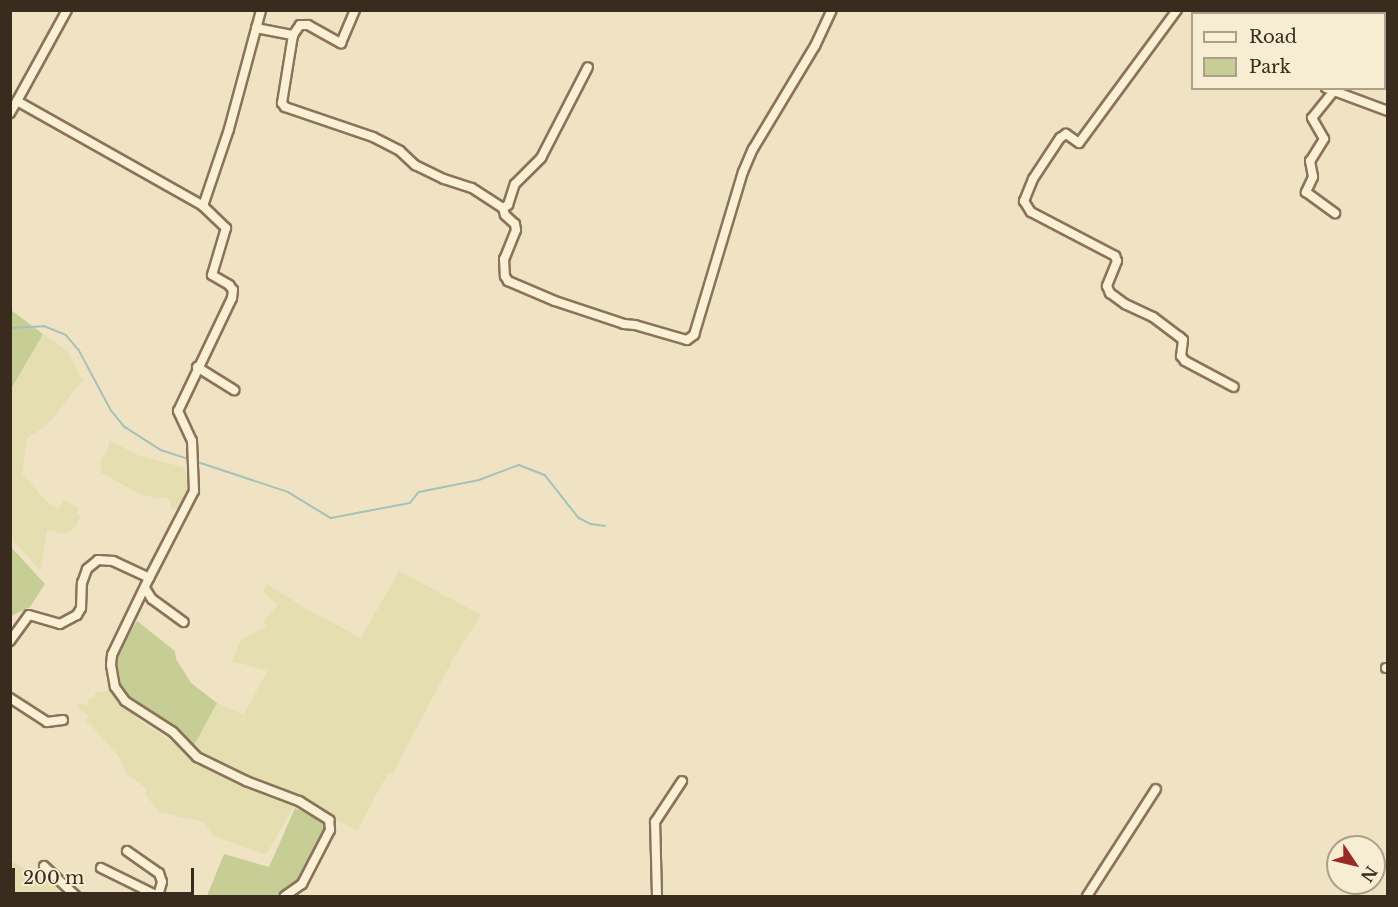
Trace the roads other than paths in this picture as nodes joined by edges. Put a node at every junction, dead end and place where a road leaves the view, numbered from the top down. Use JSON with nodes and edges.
{"nodes":[{"id":1,"x":67,"y":10,"type":"edge"},
{"id":2,"x":261,"y":10,"type":"edge"},
{"id":3,"x":355,"y":10,"type":"edge"},
{"id":4,"x":832,"y":10,"type":"edge"},
{"id":5,"x":1177,"y":10,"type":"edge"},
{"id":6,"x":256,"y":28,"type":"junction"},
{"id":7,"x":293,"y":35,"type":"junction"},
{"id":8,"x":588,"y":67,"type":"dead end"},
{"id":9,"x":1330,"y":90,"type":"edge"},
{"id":10,"x":17,"y":100,"type":"junction"},
{"id":11,"x":1388,"y":111,"type":"edge"},
{"id":12,"x":10,"y":113,"type":"edge"},
{"id":13,"x":202,"y":206,"type":"junction"},
{"id":14,"x":503,"y":208,"type":"junction"},
{"id":15,"x":1335,"y":213,"type":"dead end"},
{"id":16,"x":197,"y":367,"type":"junction"},
{"id":17,"x":1234,"y":387,"type":"dead end"},
{"id":18,"x":234,"y":390,"type":"dead end"},
{"id":19,"x":149,"y":578,"type":"junction"},
{"id":20,"x":145,"y":588,"type":"junction"},
{"id":21,"x":184,"y":621,"type":"dead end"},
{"id":22,"x":10,"y":641,"type":"edge"},
{"id":23,"x":10,"y":698,"type":"edge"},
{"id":24,"x":63,"y":720,"type":"dead end"},
{"id":25,"x":682,"y":781,"type":"dead end"},
{"id":26,"x":1156,"y":789,"type":"dead end"},
{"id":27,"x":127,"y":851,"type":"dead end"},
{"id":28,"x":44,"y":866,"type":"dead end"},
{"id":29,"x":100,"y":868,"type":"dead end"},
{"id":30,"x":158,"y":896,"type":"edge"},
{"id":31,"x":76,"y":897,"type":"edge"},
{"id":32,"x":285,"y":897,"type":"edge"},
{"id":33,"x":657,"y":897,"type":"edge"},
{"id":34,"x":1087,"y":897,"type":"edge"}],
"edges":[{"from":1,"to":10,"type":"street"},
{"from":2,"to":6,"type":"street"},
{"from":3,"to":7,"type":"street"},
{"from":4,"to":14,"type":"street"},
{"from":5,"to":17,"type":"street"},
{"from":6,"to":7,"type":"street"},
{"from":6,"to":13,"type":"street"},
{"from":7,"to":14,"type":"street"},
{"from":8,"to":14,"type":"street"},
{"from":9,"to":11,"type":"street"},
{"from":9,"to":15,"type":"street"},
{"from":10,"to":12,"type":"street"},
{"from":10,"to":13,"type":"street"},
{"from":13,"to":16,"type":"street"},
{"from":16,"to":18,"type":"street"},
{"from":16,"to":19,"type":"street"},
{"from":19,"to":20,"type":"street"},
{"from":19,"to":22,"type":"street"},
{"from":20,"to":21,"type":"street"},
{"from":20,"to":32,"type":"street"},
{"from":23,"to":24,"type":"street"},
{"from":25,"to":33,"type":"street"},
{"from":26,"to":34,"type":"street"},
{"from":27,"to":30,"type":"street"},
{"from":28,"to":31,"type":"street"},
{"from":29,"to":30,"type":"street"}]}
